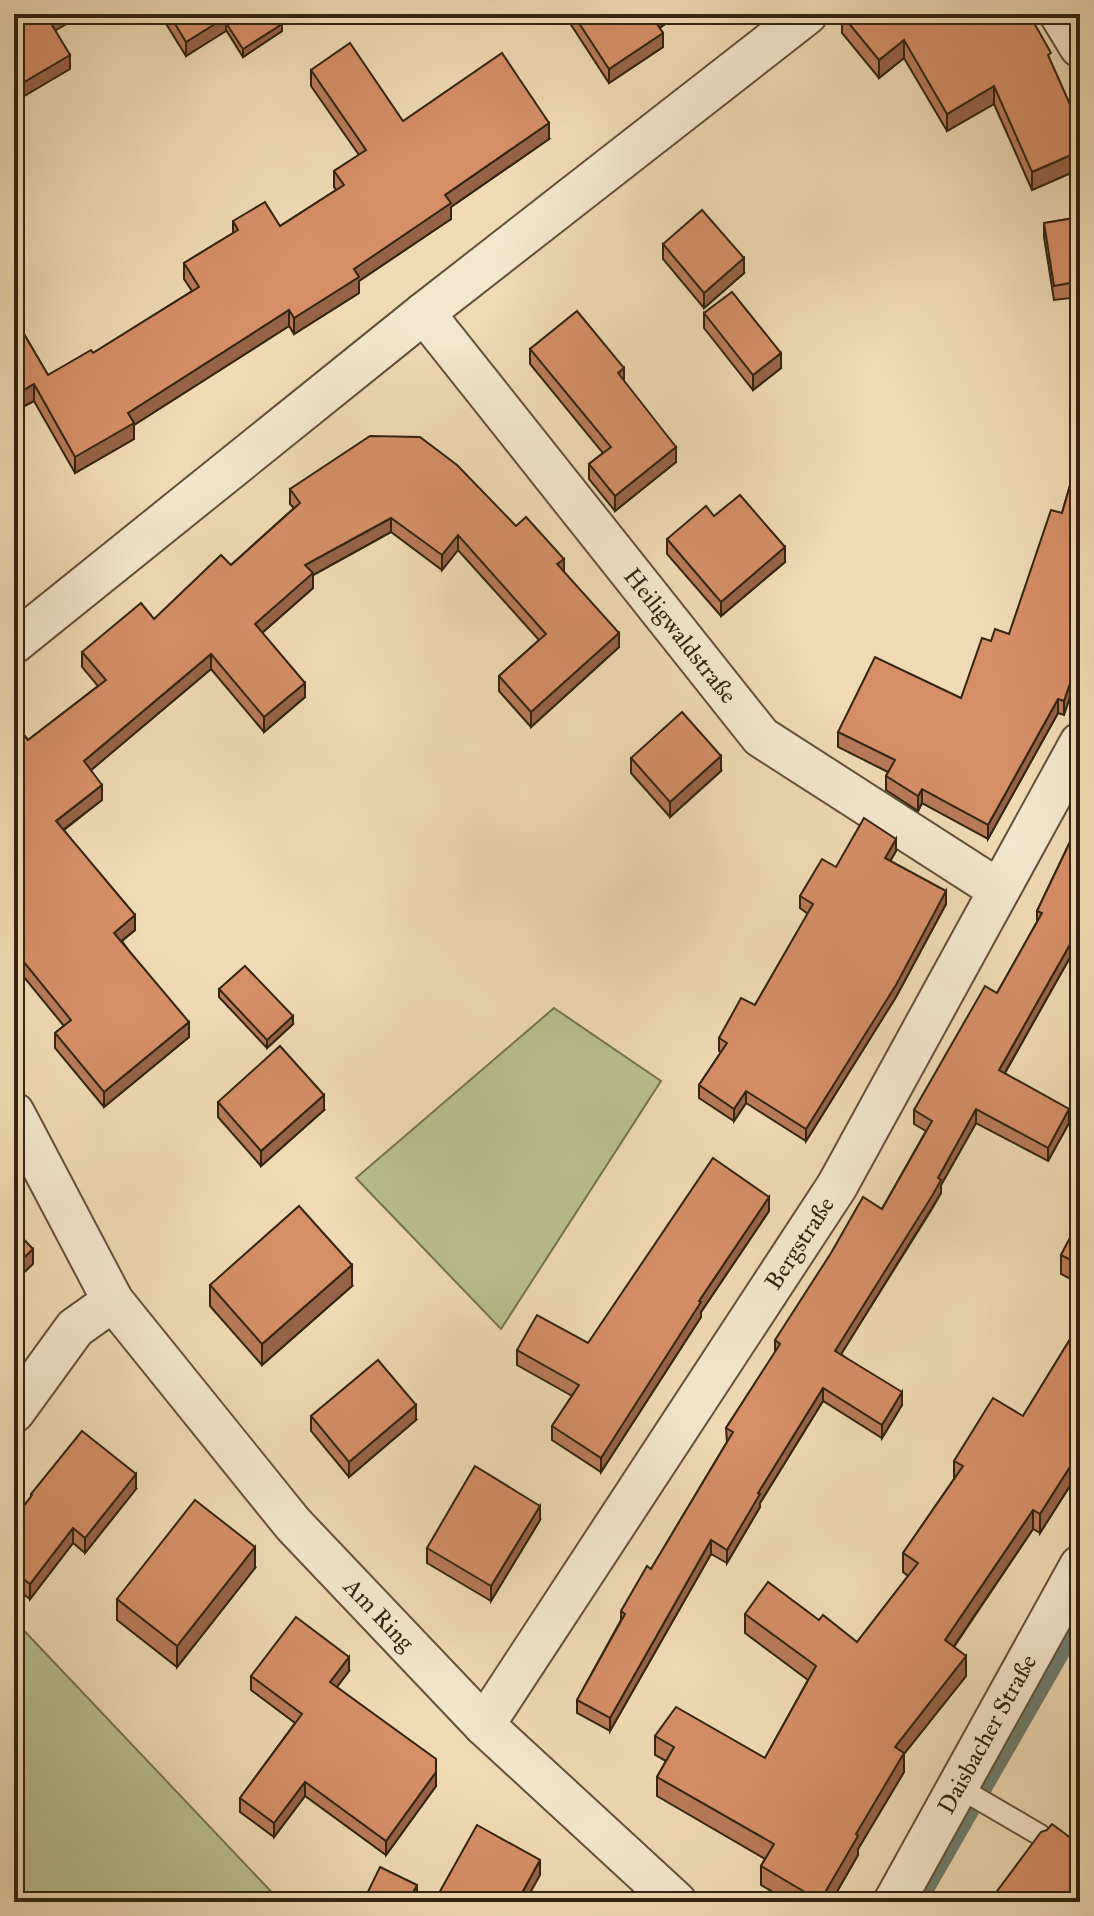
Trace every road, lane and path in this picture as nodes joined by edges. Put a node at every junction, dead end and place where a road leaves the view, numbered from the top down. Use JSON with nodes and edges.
{"nodes":[{"id":1,"x":807,"y":14,"type":"edge"},
{"id":2,"x":1060,"y":14,"type":"edge"},
{"id":3,"x":1080,"y":47,"type":"edge"},
{"id":4,"x":424,"y":313,"type":"junction"},
{"id":5,"x":14,"y":643,"type":"edge"},
{"id":6,"x":1080,"y":743,"type":"edge"},
{"id":7,"x":999,"y":890,"type":"junction"},
{"id":8,"x":14,"y":1113,"type":"edge"},
{"id":9,"x":113,"y":1301,"type":"junction"},
{"id":10,"x":14,"y":1412,"type":"edge"},
{"id":11,"x":1080,"y":1566,"type":"edge"},
{"id":12,"x":484,"y":1725,"type":"junction"},
{"id":13,"x":963,"y":1790,"type":"junction"},
{"id":14,"x":1040,"y":1835,"type":"edge"},
{"id":15,"x":676,"y":1902,"type":"edge"},
{"id":16,"x":894,"y":1902,"type":"edge"}],
"edges":[{"from":1,"to":4,"type":"street"},
{"from":2,"to":3,"type":"street"},
{"from":4,"to":5,"type":"street"},
{"from":4,"to":7,"type":"street","name":"Heiligwaldstraße"},
{"from":6,"to":7,"type":"street","name":"Bergstraße"},
{"from":7,"to":12,"type":"street","name":"Bergstraße"},
{"from":8,"to":9,"type":"street","name":"Am Ring"},
{"from":9,"to":10,"type":"street"},
{"from":9,"to":12,"type":"street","name":"Am Ring"},
{"from":11,"to":13,"type":"street","name":"Daisbacher Straße"},
{"from":12,"to":15,"type":"street","name":"Am Ring"},
{"from":13,"to":14,"type":"lane"},
{"from":13,"to":16,"type":"street","name":"Daisbacher Straße"}]}
